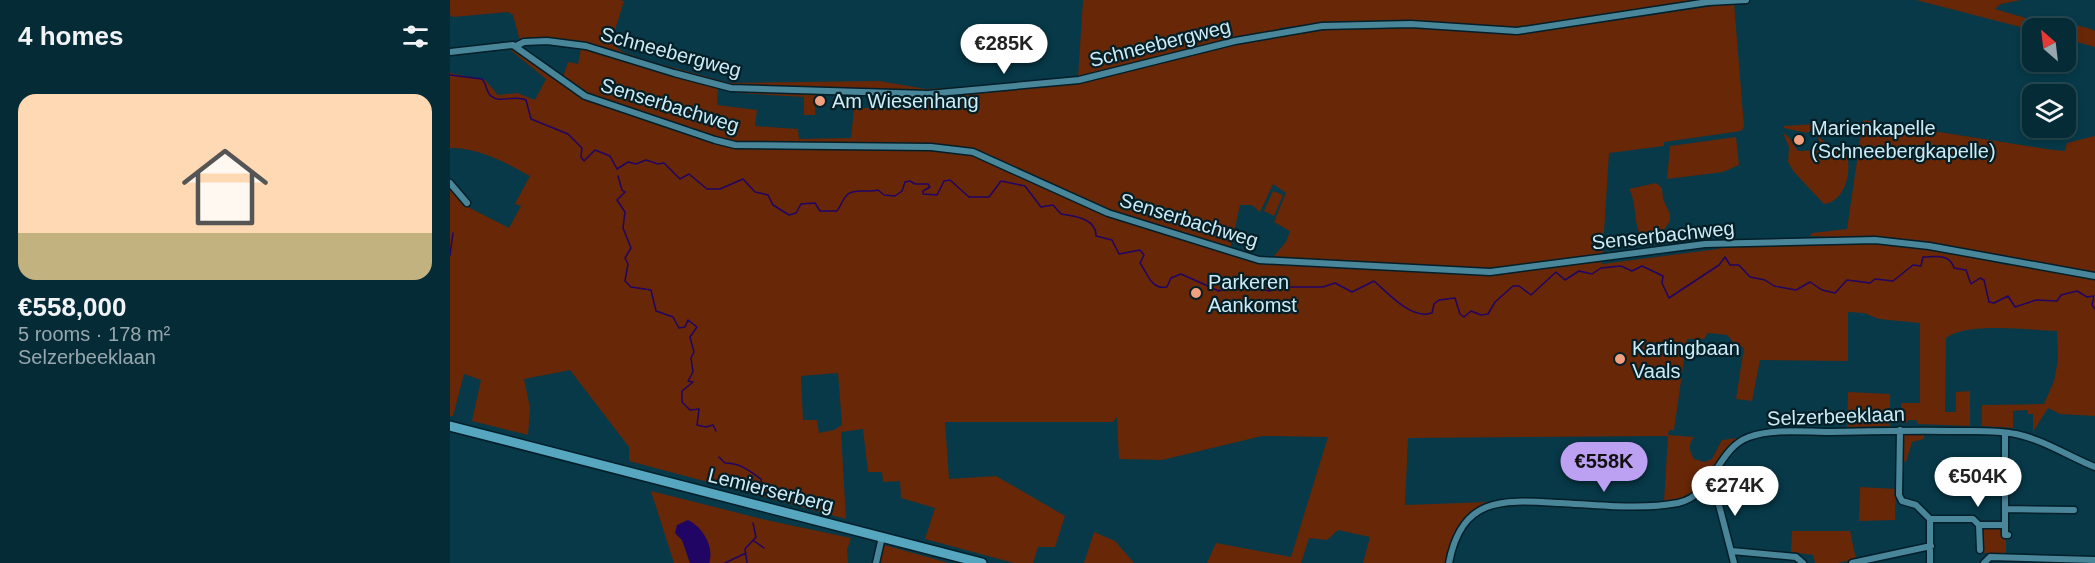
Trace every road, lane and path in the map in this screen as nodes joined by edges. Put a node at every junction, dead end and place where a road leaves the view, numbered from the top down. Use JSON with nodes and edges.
{"nodes":[{"id":1,"x":1746,"y":0,"type":"edge"},
{"id":2,"x":516,"y":46,"type":"junction"},
{"id":3,"x":450,"y":52,"type":"edge"},
{"id":4,"x":450,"y":183,"type":"edge"},
{"id":5,"x":467,"y":203,"type":"dead end"},
{"id":6,"x":2095,"y":276,"type":"edge"},
{"id":7,"x":450,"y":426,"type":"edge"},
{"id":8,"x":1900,"y":430,"type":"junction"},
{"id":9,"x":2005,"y":432,"type":"junction"},
{"id":10,"x":2093,"y":468,"type":"edge"},
{"id":11,"x":1706,"y":486,"type":"junction"},
{"id":12,"x":2005,"y":509,"type":"junction"},
{"id":13,"x":2074,"y":510,"type":"dead end"},
{"id":14,"x":1930,"y":519,"type":"junction"},
{"id":15,"x":1979,"y":525,"type":"junction"},
{"id":16,"x":2004,"y":525,"type":"junction"},
{"id":17,"x":2008,"y":535,"type":"dead end"},
{"id":18,"x":882,"y":537,"type":"junction"},
{"id":19,"x":1930,"y":546,"type":"junction"},
{"id":20,"x":1980,"y":550,"type":"dead end"},
{"id":21,"x":1732,"y":551,"type":"junction"},
{"id":22,"x":2095,"y":560,"type":"edge"},
{"id":23,"x":876,"y":563,"type":"edge"},
{"id":24,"x":982,"y":563,"type":"edge"},
{"id":25,"x":1449,"y":563,"type":"edge"},
{"id":26,"x":1734,"y":563,"type":"edge"},
{"id":27,"x":1803,"y":563,"type":"edge"},
{"id":28,"x":1852,"y":563,"type":"edge"},
{"id":29,"x":1930,"y":563,"type":"edge"},
{"id":30,"x":1984,"y":563,"type":"edge"}],
"edges":[{"from":1,"to":2,"type":"street","name":"Schneebergweg"},
{"from":2,"to":3,"type":"street"},
{"from":2,"to":6,"type":"street","name":"Senserbachweg"},
{"from":4,"to":5,"type":"street"},
{"from":7,"to":18,"type":"main road","name":"Lemierserberg"},
{"from":8,"to":9,"type":"street","name":"Selzerbeeklaan"},
{"from":8,"to":11,"type":"street","name":"Selzerbeeklaan"},
{"from":8,"to":14,"type":"street"},
{"from":9,"to":10,"type":"street","name":"Selzerbeeklaan"},
{"from":9,"to":12,"type":"street"},
{"from":11,"to":21,"type":"street"},
{"from":11,"to":25,"type":"street","name":"Selzerbeeklaan"},
{"from":12,"to":13,"type":"street"},
{"from":12,"to":16,"type":"street"},
{"from":14,"to":15,"type":"street"},
{"from":14,"to":19,"type":"street"},
{"from":15,"to":16,"type":"street"},
{"from":15,"to":20,"type":"street"},
{"from":16,"to":17,"type":"street"},
{"from":18,"to":23,"type":"street"},
{"from":18,"to":24,"type":"main road","name":"Lemierserberg"},
{"from":19,"to":28,"type":"street"},
{"from":19,"to":29,"type":"street"},
{"from":21,"to":26,"type":"street"},
{"from":21,"to":27,"type":"street"},
{"from":22,"to":30,"type":"street"}]}
